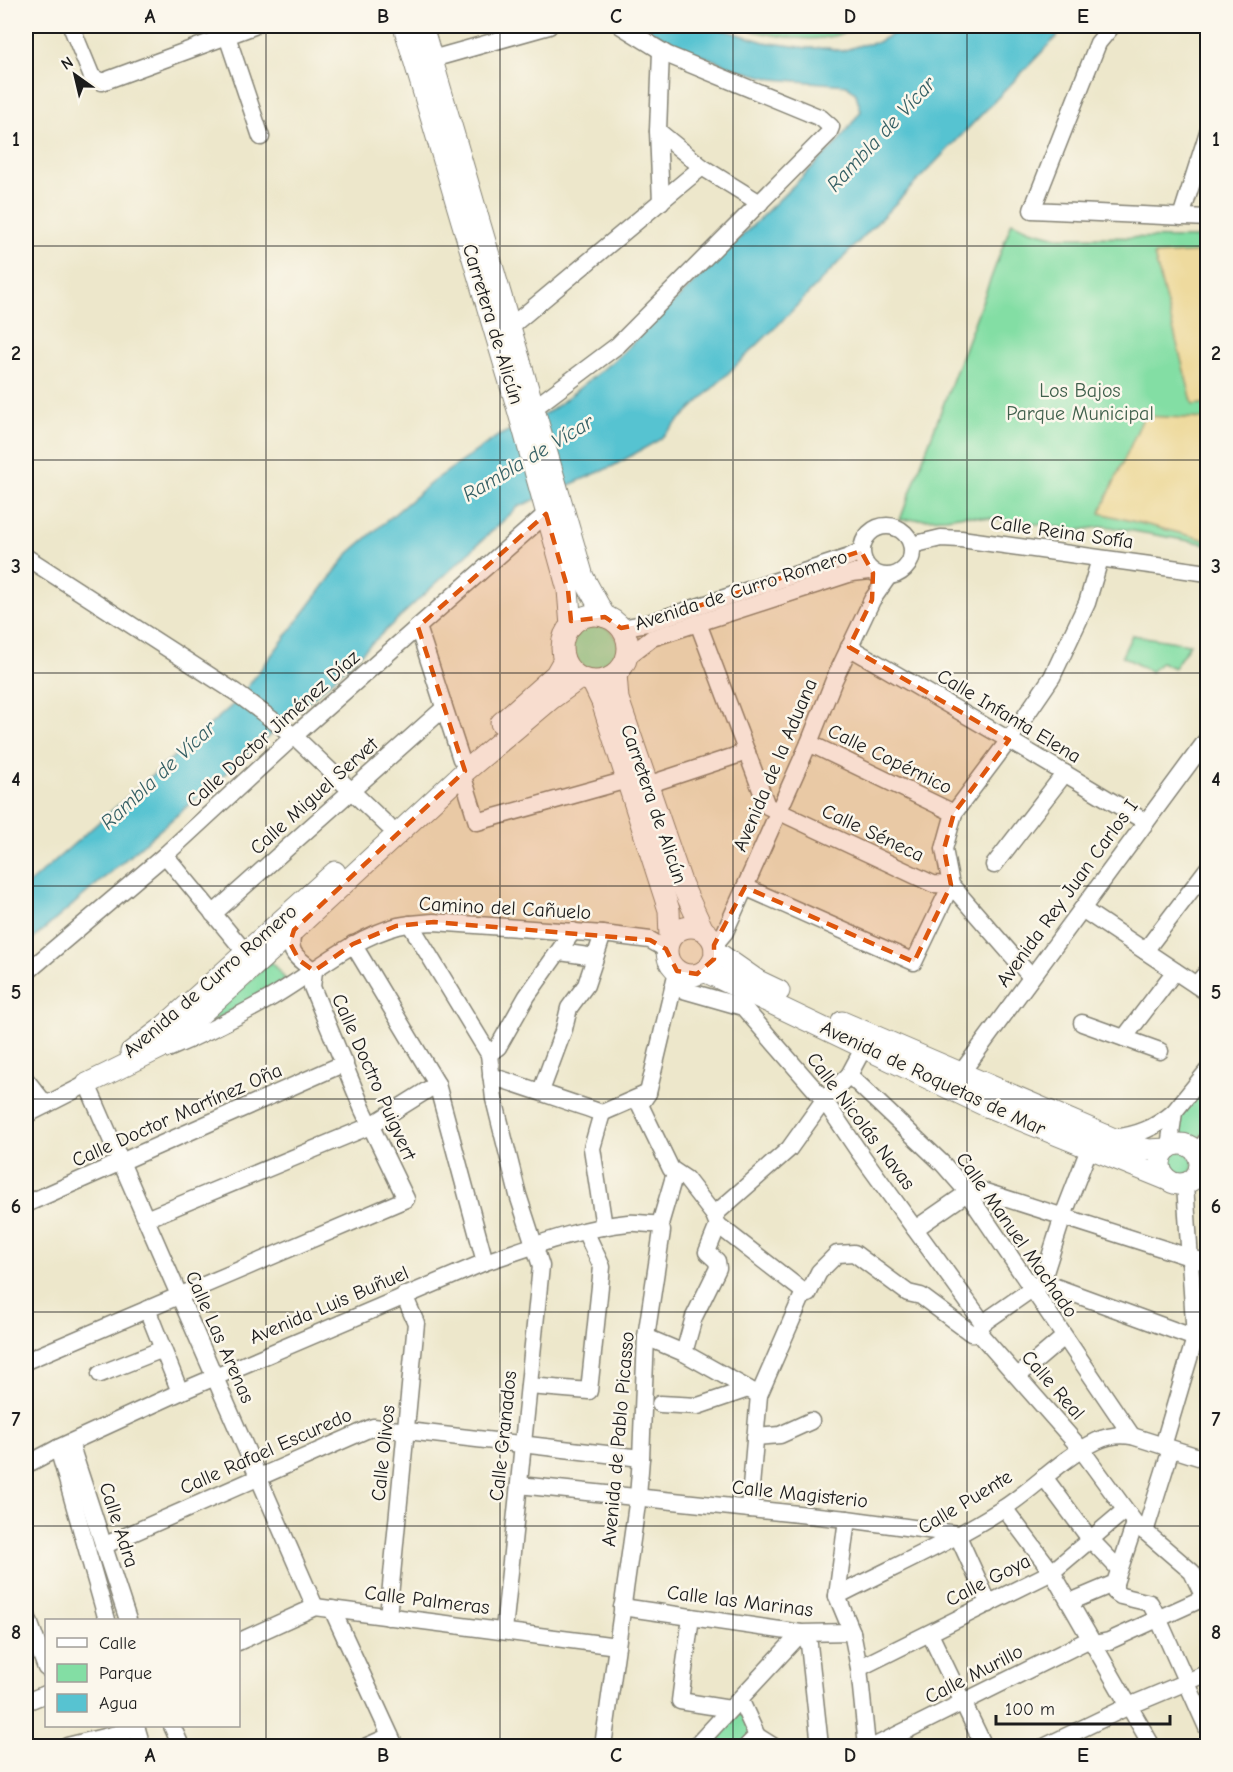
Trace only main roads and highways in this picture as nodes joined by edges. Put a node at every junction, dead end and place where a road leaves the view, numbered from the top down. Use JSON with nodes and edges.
{"nodes":[{"id":1,"x":404,"y":26,"type":"edge"},
{"id":2,"x":422,"y":26,"type":"edge"},
{"id":3,"x":526,"y":411,"type":"junction"},
{"id":4,"x":550,"y":507,"type":"junction"},
{"id":5,"x":613,"y":622,"type":"junction"},
{"id":6,"x":571,"y":626,"type":"junction"},
{"id":7,"x":564,"y":660,"type":"junction"},
{"id":8,"x":621,"y":666,"type":"junction"},
{"id":9,"x":586,"y":680,"type":"junction"},
{"id":10,"x":461,"y":767,"type":"junction"},
{"id":11,"x":637,"y":782,"type":"junction"},
{"id":12,"x":711,"y":942,"type":"junction"},
{"id":13,"x":668,"y":943,"type":"junction"},
{"id":14,"x":704,"y":971,"type":"junction"},
{"id":15,"x":1168,"y":1148,"type":"junction"},
{"id":16,"x":1196,"y":1167,"type":"edge"}],
"edges":[{"from":1,"to":3,"type":"main road","name":"Carretera de Alicún"},
{"from":2,"to":3,"type":"main road","name":"Carretera de Alicún"},
{"from":3,"to":4,"type":"main road","name":"Carretera de Alicún"},
{"from":4,"to":5,"type":"main road","name":"Carretera de Alicún"},
{"from":4,"to":6,"type":"main road","name":"Carretera de Alicún"},
{"from":5,"to":6,"type":"main road"},
{"from":5,"to":8,"type":"main road"},
{"from":6,"to":7,"type":"main road"},
{"from":7,"to":9,"type":"main road"},
{"from":7,"to":10,"type":"main road","name":"Avenida de Curro Romero"},
{"from":8,"to":9,"type":"main road"},
{"from":8,"to":11,"type":"main road","name":"Carretera de Alicún"},
{"from":9,"to":10,"type":"main road","name":"Avenida de Curro Romero"},
{"from":9,"to":11,"type":"main road","name":"Carretera de Alicún"},
{"from":10,"to":10,"type":"main road","name":"Avenida de Curro Romero"},
{"from":11,"to":12,"type":"main road","name":"Carretera de Alicún"},
{"from":11,"to":13,"type":"main road","name":"Carretera de Alicún"},
{"from":12,"to":13,"type":"main road"},
{"from":12,"to":14,"type":"main road"},
{"from":12,"to":15,"type":"main road","name":"Avenida de Roquetas de Mar"},
{"from":13,"to":14,"type":"main road"},
{"from":14,"to":16,"type":"main road","name":"Avenida de Roquetas de Mar"},
{"from":15,"to":16,"type":"main road","name":"Avenida de Roquetas de Mar"},
{"from":15,"to":16,"type":"main road"}]}
